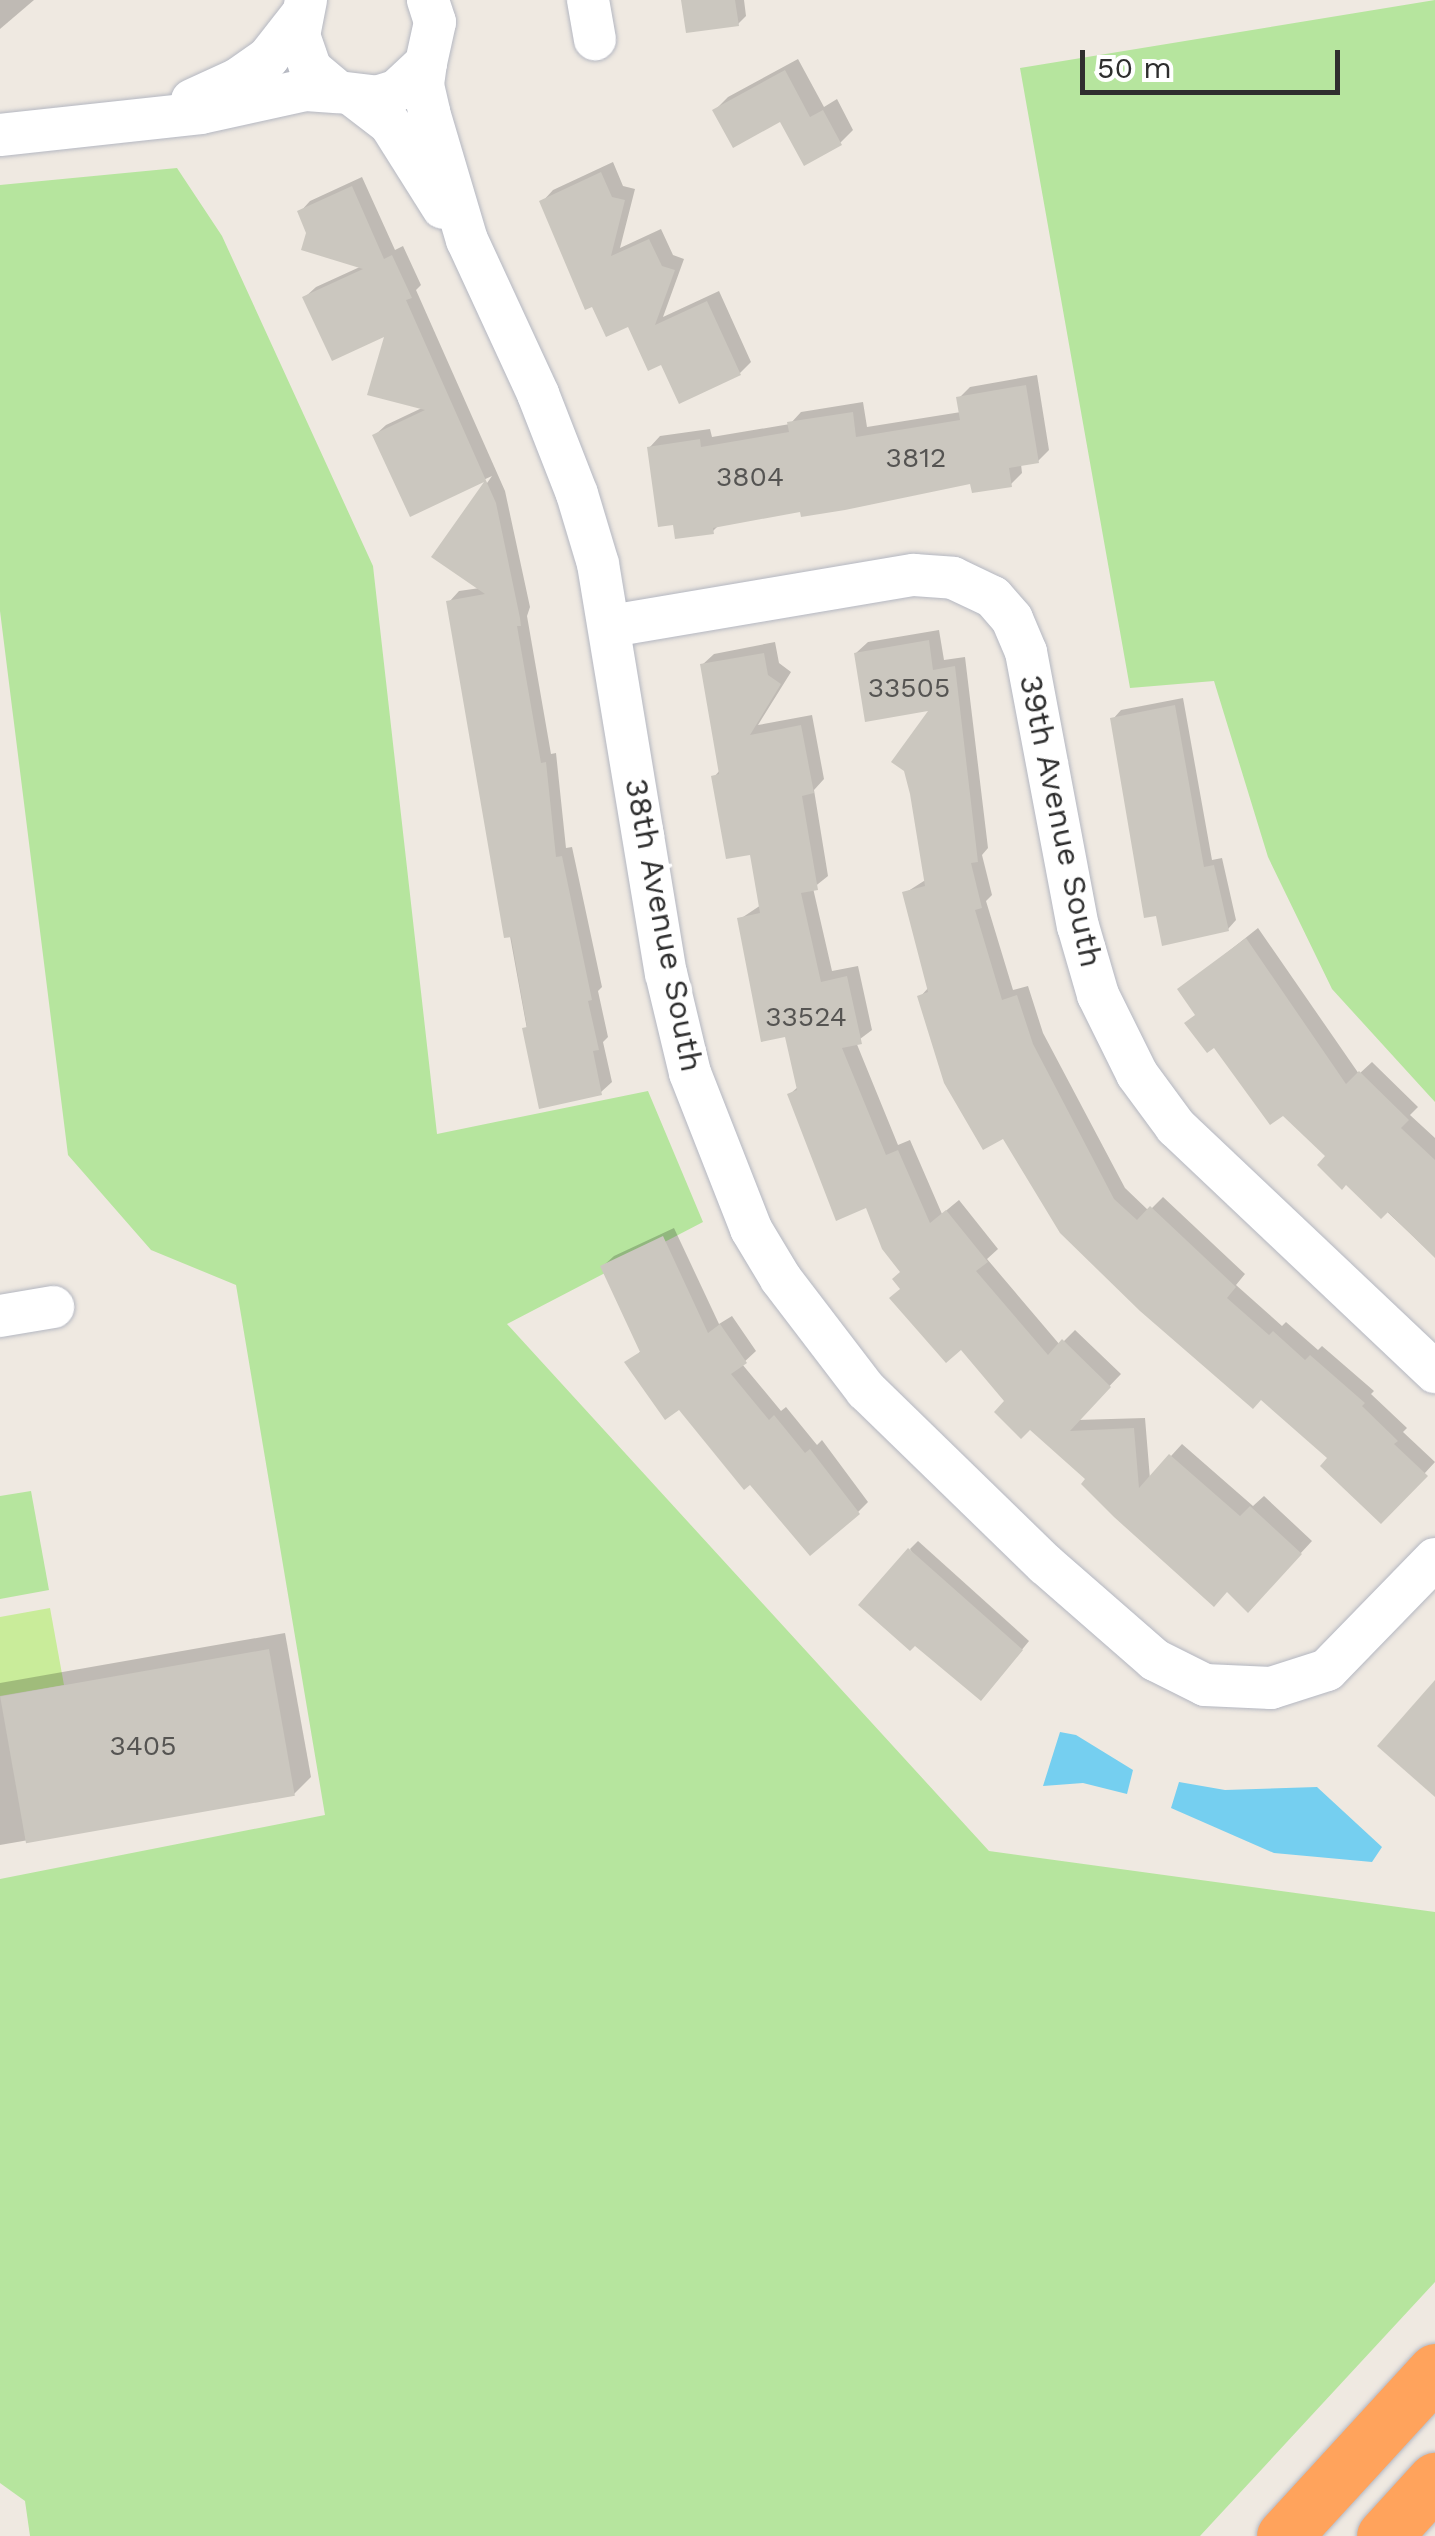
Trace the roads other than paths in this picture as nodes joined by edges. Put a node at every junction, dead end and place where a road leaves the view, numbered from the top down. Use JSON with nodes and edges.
{"nodes":[{"id":1,"x":428,"y":0,"type":"edge"},
{"id":2,"x":303,"y":9,"type":"edge"},
{"id":3,"x":426,"y":63,"type":"junction"},
{"id":4,"x":346,"y":94,"type":"junction"},
{"id":5,"x":110,"y":123,"type":"junction"},
{"id":6,"x":0,"y":136,"type":"edge"},
{"id":7,"x":467,"y":240,"type":"junction"},
{"id":8,"x":611,"y":626,"type":"junction"},
{"id":9,"x":53,"y":1306,"type":"dead end"},
{"id":10,"x":0,"y":1316,"type":"edge"},
{"id":11,"x":1435,"y":1372,"type":"edge"},
{"id":12,"x":1435,"y":1559,"type":"edge"},
{"id":13,"x":1435,"y":2371,"type":"edge"},
{"id":14,"x":1435,"y":2480,"type":"edge"},
{"id":15,"x":1284,"y":2536,"type":"edge"},
{"id":16,"x":1384,"y":2536,"type":"edge"}],
"edges":[{"from":1,"to":3,"type":"street","name":"38th Avenue South"},
{"from":2,"to":4,"type":"street","name":"38th Avenue South"},
{"from":2,"to":5,"type":"street"},
{"from":3,"to":4,"type":"street"},
{"from":3,"to":7,"type":"street","name":"38th Avenue South"},
{"from":4,"to":5,"type":"street"},
{"from":4,"to":7,"type":"street","name":"38th Avenue South"},
{"from":5,"to":6,"type":"street"},
{"from":7,"to":8,"type":"street","name":"38th Avenue South"},
{"from":8,"to":11,"type":"street","name":"39th Avenue South"},
{"from":8,"to":12,"type":"street","name":"38th Avenue South"},
{"from":9,"to":10,"type":"street"},
{"from":13,"to":15,"type":"highway"},
{"from":14,"to":16,"type":"highway"}]}
